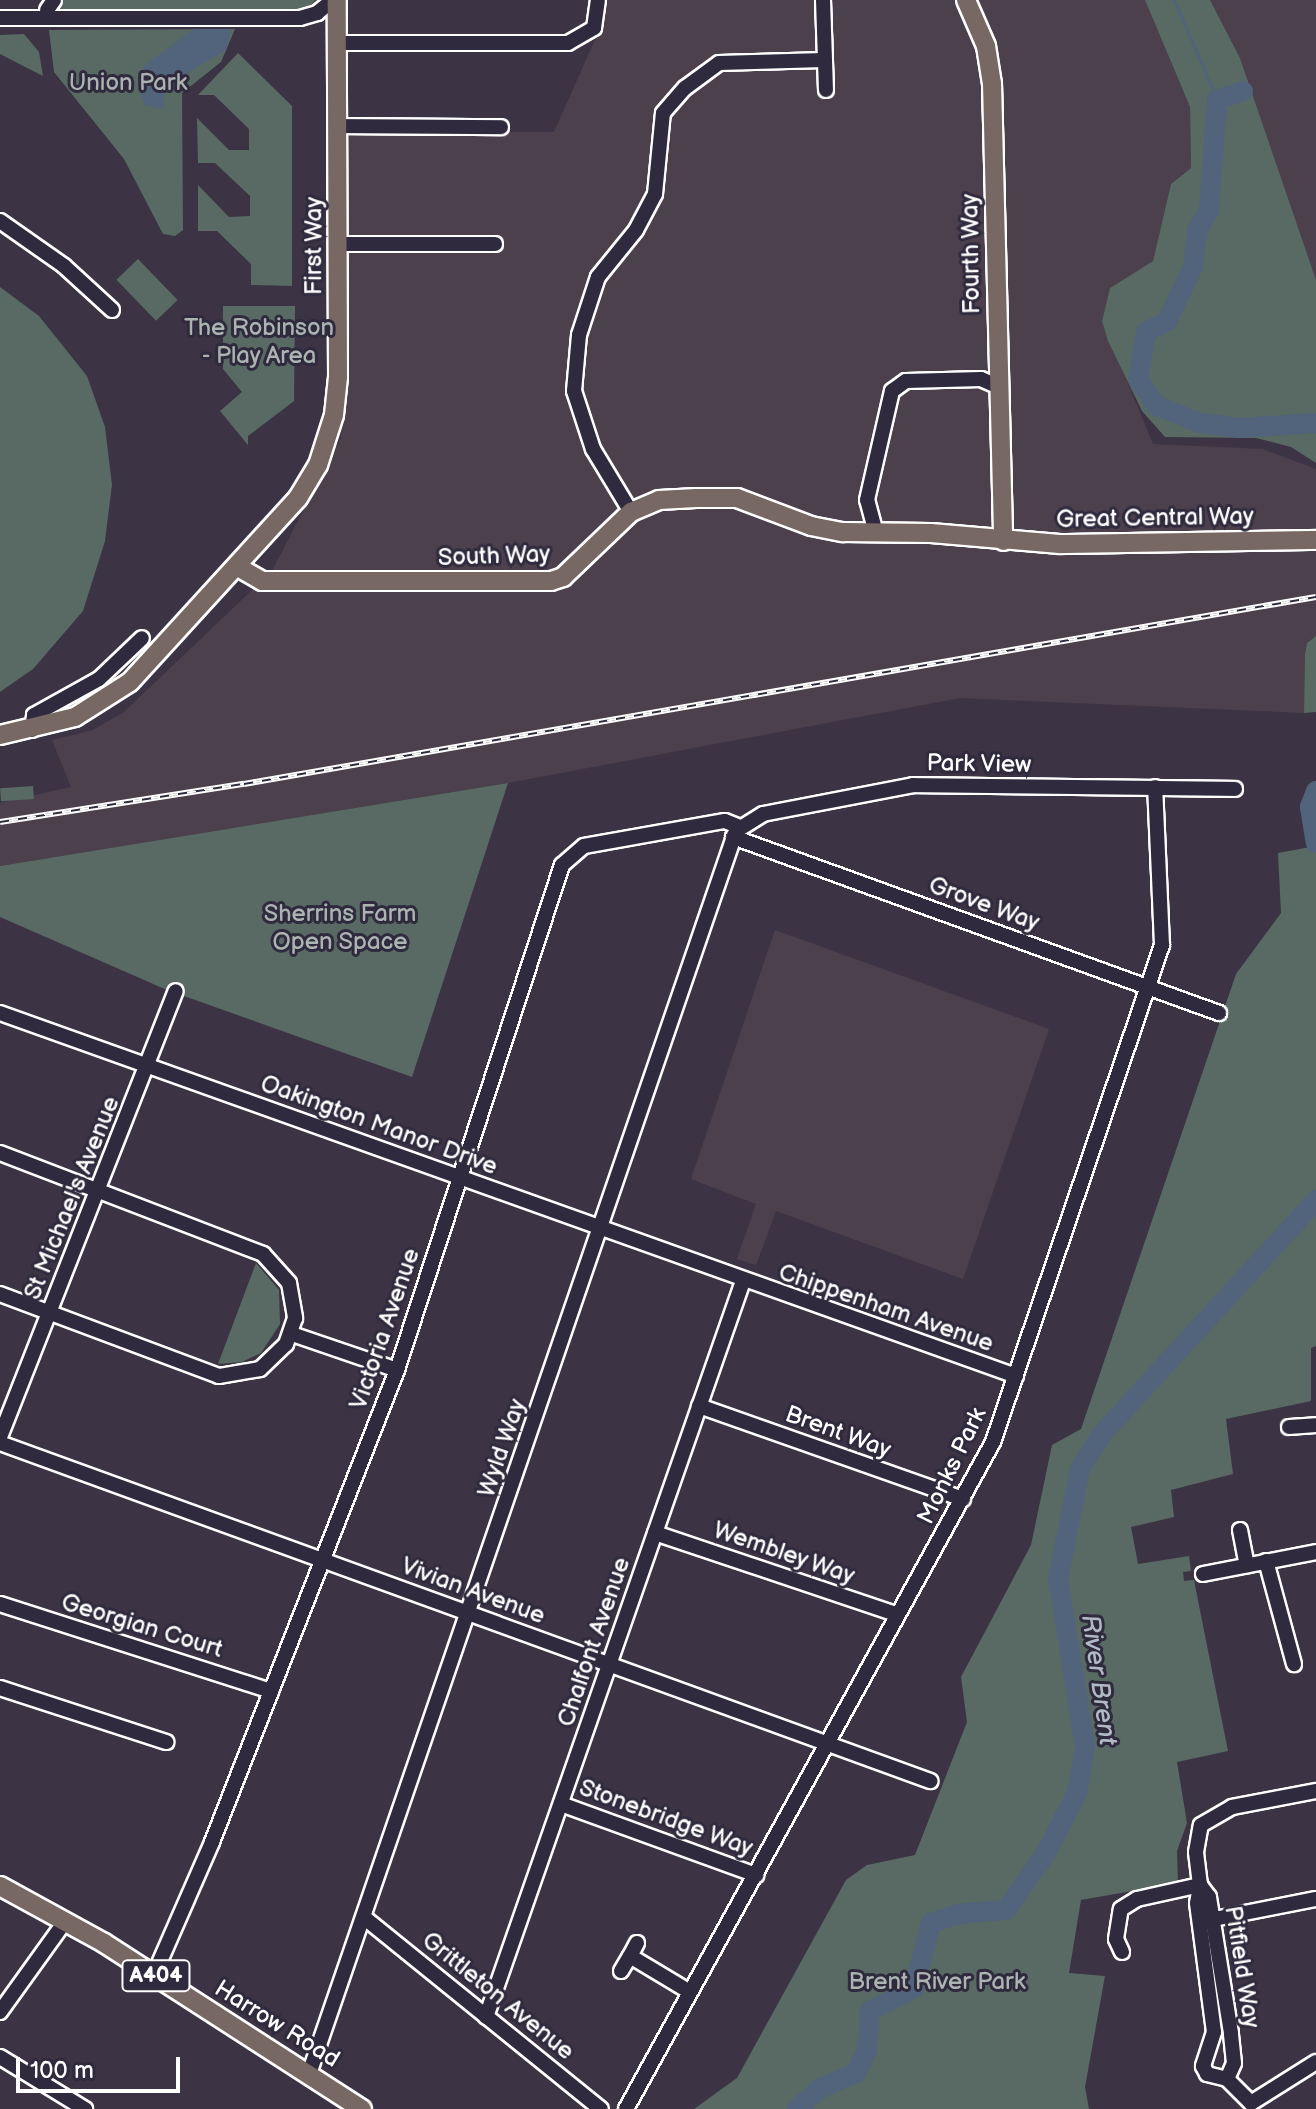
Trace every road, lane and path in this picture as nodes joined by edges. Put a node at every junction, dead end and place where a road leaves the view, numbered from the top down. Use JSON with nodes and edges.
{"nodes":[{"id":1,"x":335,"y":0,"type":"edge"},
{"id":2,"x":598,"y":0,"type":"edge"},
{"id":3,"x":823,"y":0,"type":"edge"},
{"id":4,"x":966,"y":0,"type":"edge"},
{"id":5,"x":0,"y":18,"type":"edge"},
{"id":6,"x":300,"y":18,"type":"junction"},
{"id":7,"x":338,"y":41,"type":"junction"},
{"id":8,"x":824,"y":60,"type":"junction"},
{"id":9,"x":826,"y":90,"type":"dead end"},
{"id":10,"x":338,"y":126,"type":"junction"},
{"id":11,"x":501,"y":127,"type":"dead end"},
{"id":12,"x":0,"y":221,"type":"edge"},
{"id":13,"x":338,"y":244,"type":"junction"},
{"id":14,"x":495,"y":244,"type":"dead end"},
{"id":15,"x":112,"y":310,"type":"dead end"},
{"id":16,"x":997,"y":386,"type":"junction"},
{"id":17,"x":631,"y":512,"type":"junction"},
{"id":18,"x":876,"y":533,"type":"junction"},
{"id":19,"x":1316,"y":540,"type":"edge"},
{"id":20,"x":999,"y":541,"type":"junction"},
{"id":21,"x":238,"y":567,"type":"junction"},
{"id":22,"x":142,"y":638,"type":"dead end"},
{"id":23,"x":32,"y":730,"type":"junction"},
{"id":24,"x":0,"y":735,"type":"edge"},
{"id":25,"x":1155,"y":787,"type":"junction"},
{"id":26,"x":1235,"y":789,"type":"dead end"},
{"id":27,"x":736,"y":832,"type":"junction"},
{"id":28,"x":1151,"y":988,"type":"junction"},
{"id":29,"x":176,"y":991,"type":"dead end"},
{"id":30,"x":0,"y":1013,"type":"edge"},
{"id":31,"x":1219,"y":1013,"type":"dead end"},
{"id":32,"x":148,"y":1065,"type":"junction"},
{"id":33,"x":0,"y":1153,"type":"edge"},
{"id":34,"x":459,"y":1177,"type":"junction"},
{"id":35,"x":98,"y":1192,"type":"junction"},
{"id":36,"x":599,"y":1229,"type":"junction"},
{"id":37,"x":743,"y":1281,"type":"junction"},
{"id":38,"x":0,"y":1294,"type":"edge"},
{"id":39,"x":50,"y":1314,"type":"junction"},
{"id":40,"x":292,"y":1334,"type":"junction"},
{"id":41,"x":397,"y":1370,"type":"junction"},
{"id":42,"x":1016,"y":1376,"type":"junction"},
{"id":43,"x":699,"y":1406,"type":"junction"},
{"id":44,"x":1316,"y":1425,"type":"edge"},
{"id":45,"x":1289,"y":1427,"type":"dead end"},
{"id":46,"x":0,"y":1437,"type":"edge"},
{"id":47,"x":0,"y":1443,"type":"edge"},
{"id":48,"x":963,"y":1499,"type":"junction"},
{"id":49,"x":1240,"y":1530,"type":"dead end"},
{"id":50,"x":655,"y":1533,"type":"junction"},
{"id":51,"x":1316,"y":1552,"type":"edge"},
{"id":52,"x":323,"y":1560,"type":"junction"},
{"id":53,"x":1266,"y":1561,"type":"junction"},
{"id":54,"x":1247,"y":1565,"type":"junction"},
{"id":55,"x":1203,"y":1574,"type":"dead end"},
{"id":56,"x":0,"y":1604,"type":"edge"},
{"id":57,"x":469,"y":1612,"type":"junction"},
{"id":58,"x":898,"y":1615,"type":"junction"},
{"id":59,"x":609,"y":1664,"type":"junction"},
{"id":60,"x":1294,"y":1664,"type":"dead end"},
{"id":61,"x":0,"y":1688,"type":"edge"},
{"id":62,"x":271,"y":1691,"type":"junction"},
{"id":63,"x":166,"y":1742,"type":"dead end"},
{"id":64,"x":828,"y":1743,"type":"junction"},
{"id":65,"x":930,"y":1781,"type":"dead end"},
{"id":66,"x":1316,"y":1791,"type":"edge"},
{"id":67,"x":561,"y":1804,"type":"junction"},
{"id":68,"x":756,"y":1875,"type":"junction"},
{"id":69,"x":1200,"y":1885,"type":"junction"},
{"id":70,"x":0,"y":1886,"type":"edge"},
{"id":71,"x":1316,"y":1899,"type":"edge"},
{"id":72,"x":366,"y":1919,"type":"junction"},
{"id":73,"x":1214,"y":1919,"type":"junction"},
{"id":74,"x":66,"y":1920,"type":"junction"},
{"id":75,"x":1122,"y":1952,"type":"dead end"},
{"id":76,"x":621,"y":1971,"type":"dead end"},
{"id":77,"x":154,"y":1975,"type":"junction"},
{"id":78,"x":690,"y":1992,"type":"junction"},
{"id":79,"x":0,"y":2012,"type":"edge"},
{"id":80,"x":486,"y":2017,"type":"junction"},
{"id":81,"x":0,"y":2057,"type":"edge"},
{"id":82,"x":1316,"y":2062,"type":"edge"},
{"id":83,"x":310,"y":2071,"type":"junction"},
{"id":84,"x":1227,"y":2079,"type":"junction"},
{"id":85,"x":85,"y":2109,"type":"edge"},
{"id":86,"x":362,"y":2109,"type":"edge"},
{"id":87,"x":601,"y":2109,"type":"edge"},
{"id":88,"x":626,"y":2109,"type":"edge"}],
"edges":[{"from":1,"to":6,"type":"street"},
{"from":1,"to":7,"type":"main road","name":"First Way"},
{"from":2,"to":7,"type":"street"},
{"from":3,"to":8,"type":"street"},
{"from":4,"to":16,"type":"main road","name":"Fourth Way"},
{"from":5,"to":6,"type":"street"},
{"from":6,"to":7,"type":"street"},
{"from":7,"to":10,"type":"main road","name":"First Way"},
{"from":8,"to":9,"type":"street"},
{"from":8,"to":17,"type":"street"},
{"from":10,"to":11,"type":"street"},
{"from":10,"to":13,"type":"main road","name":"First Way"},
{"from":12,"to":15,"type":"street"},
{"from":13,"to":14,"type":"street"},
{"from":13,"to":21,"type":"main road","name":"First Way"},
{"from":16,"to":18,"type":"street"},
{"from":16,"to":20,"type":"main road","name":"Fourth Way"},
{"from":17,"to":18,"type":"main road","name":"South Way"},
{"from":17,"to":21,"type":"main road","name":"South Way"},
{"from":18,"to":20,"type":"main road","name":"South Way"},
{"from":19,"to":20,"type":"main road","name":"Great Central Way"},
{"from":21,"to":23,"type":"main road"},
{"from":22,"to":23,"type":"street"},
{"from":23,"to":24,"type":"main road"},
{"from":25,"to":26,"type":"street","name":"Park View"},
{"from":25,"to":27,"type":"street","name":"Park View"},
{"from":25,"to":28,"type":"street","name":"Monks Park"},
{"from":27,"to":28,"type":"street","name":"Grove Way"},
{"from":27,"to":34,"type":"street","name":"Victoria Avenue"},
{"from":27,"to":36,"type":"street","name":"Wyld Way"},
{"from":28,"to":31,"type":"street","name":"Grove Way"},
{"from":28,"to":42,"type":"street","name":"Monks Park"},
{"from":29,"to":32,"type":"street","name":"St Michael's Avenue"},
{"from":30,"to":32,"type":"street","name":"Oakington Manor Drive"},
{"from":32,"to":34,"type":"street","name":"Oakington Manor Drive"},
{"from":32,"to":35,"type":"street","name":"St Michael's Avenue"},
{"from":33,"to":35,"type":"street"},
{"from":34,"to":36,"type":"street","name":"Oakington Manor Drive"},
{"from":34,"to":41,"type":"street","name":"Victoria Avenue"},
{"from":35,"to":39,"type":"street","name":"St Michael's Avenue"},
{"from":35,"to":40,"type":"street"},
{"from":36,"to":37,"type":"street","name":"Oakington Manor Drive"},
{"from":36,"to":57,"type":"street","name":"Wyld Way"},
{"from":37,"to":42,"type":"street","name":"Chippenham Avenue"},
{"from":37,"to":43,"type":"street","name":"Chalfont Avenue"},
{"from":38,"to":39,"type":"street"},
{"from":39,"to":40,"type":"street"},
{"from":39,"to":46,"type":"street","name":"St Michael's Avenue"},
{"from":40,"to":41,"type":"street"},
{"from":41,"to":52,"type":"street","name":"Victoria Avenue"},
{"from":42,"to":48,"type":"street","name":"Monks Park"},
{"from":43,"to":48,"type":"street","name":"Brent Way"},
{"from":43,"to":50,"type":"street","name":"Chalfont Avenue"},
{"from":44,"to":45,"type":"street"},
{"from":47,"to":52,"type":"street","name":"Vivian Avenue"},
{"from":48,"to":58,"type":"street","name":"Monks Park"},
{"from":49,"to":54,"type":"street"},
{"from":50,"to":58,"type":"street","name":"Wembley Way"},
{"from":50,"to":59,"type":"street","name":"Chalfont Avenue"},
{"from":51,"to":53,"type":"street"},
{"from":52,"to":57,"type":"street","name":"Vivian Avenue"},
{"from":52,"to":62,"type":"street","name":"Victoria Avenue"},
{"from":53,"to":54,"type":"street"},
{"from":53,"to":60,"type":"street"},
{"from":54,"to":55,"type":"street"},
{"from":56,"to":62,"type":"street","name":"Georgian Court"},
{"from":57,"to":59,"type":"street","name":"Vivian Avenue"},
{"from":57,"to":72,"type":"street","name":"Wyld Way"},
{"from":58,"to":64,"type":"street","name":"Monks Park"},
{"from":59,"to":64,"type":"street","name":"Vivian Avenue"},
{"from":59,"to":67,"type":"street","name":"Chalfont Avenue"},
{"from":61,"to":63,"type":"street"},
{"from":62,"to":77,"type":"street","name":"Victoria Avenue"},
{"from":64,"to":65,"type":"street","name":"Vivian Avenue"},
{"from":64,"to":68,"type":"street","name":"Monks Park"},
{"from":66,"to":69,"type":"street","name":"Pitfield Way"},
{"from":67,"to":68,"type":"street","name":"Stonebridge Way"},
{"from":67,"to":80,"type":"street","name":"Chalfont Avenue"},
{"from":68,"to":78,"type":"street","name":"Monks Park"},
{"from":69,"to":73,"type":"street","name":"Pitfield Way"},
{"from":69,"to":75,"type":"street"},
{"from":69,"to":84,"type":"street","name":"Pitfield Way"},
{"from":70,"to":74,"type":"main road","name":"Harrow Road","number":"A404"},
{"from":71,"to":73,"type":"street"},
{"from":72,"to":80,"type":"street","name":"Grittleton Avenue"},
{"from":72,"to":83,"type":"street","name":"Wyld Way"},
{"from":73,"to":84,"type":"street","name":"Pitfield Way"},
{"from":74,"to":77,"type":"main road","name":"Harrow Road","number":"A404"},
{"from":74,"to":79,"type":"street"},
{"from":76,"to":78,"type":"street"},
{"from":77,"to":83,"type":"main road","name":"Harrow Road","number":"A404"},
{"from":78,"to":88,"type":"street","name":"Monks Park"},
{"from":80,"to":87,"type":"street","name":"Grittleton Avenue"},
{"from":81,"to":85,"type":"street"},
{"from":82,"to":84,"type":"street"},
{"from":83,"to":86,"type":"main road","name":"Harrow Road","number":"A404"}]}
